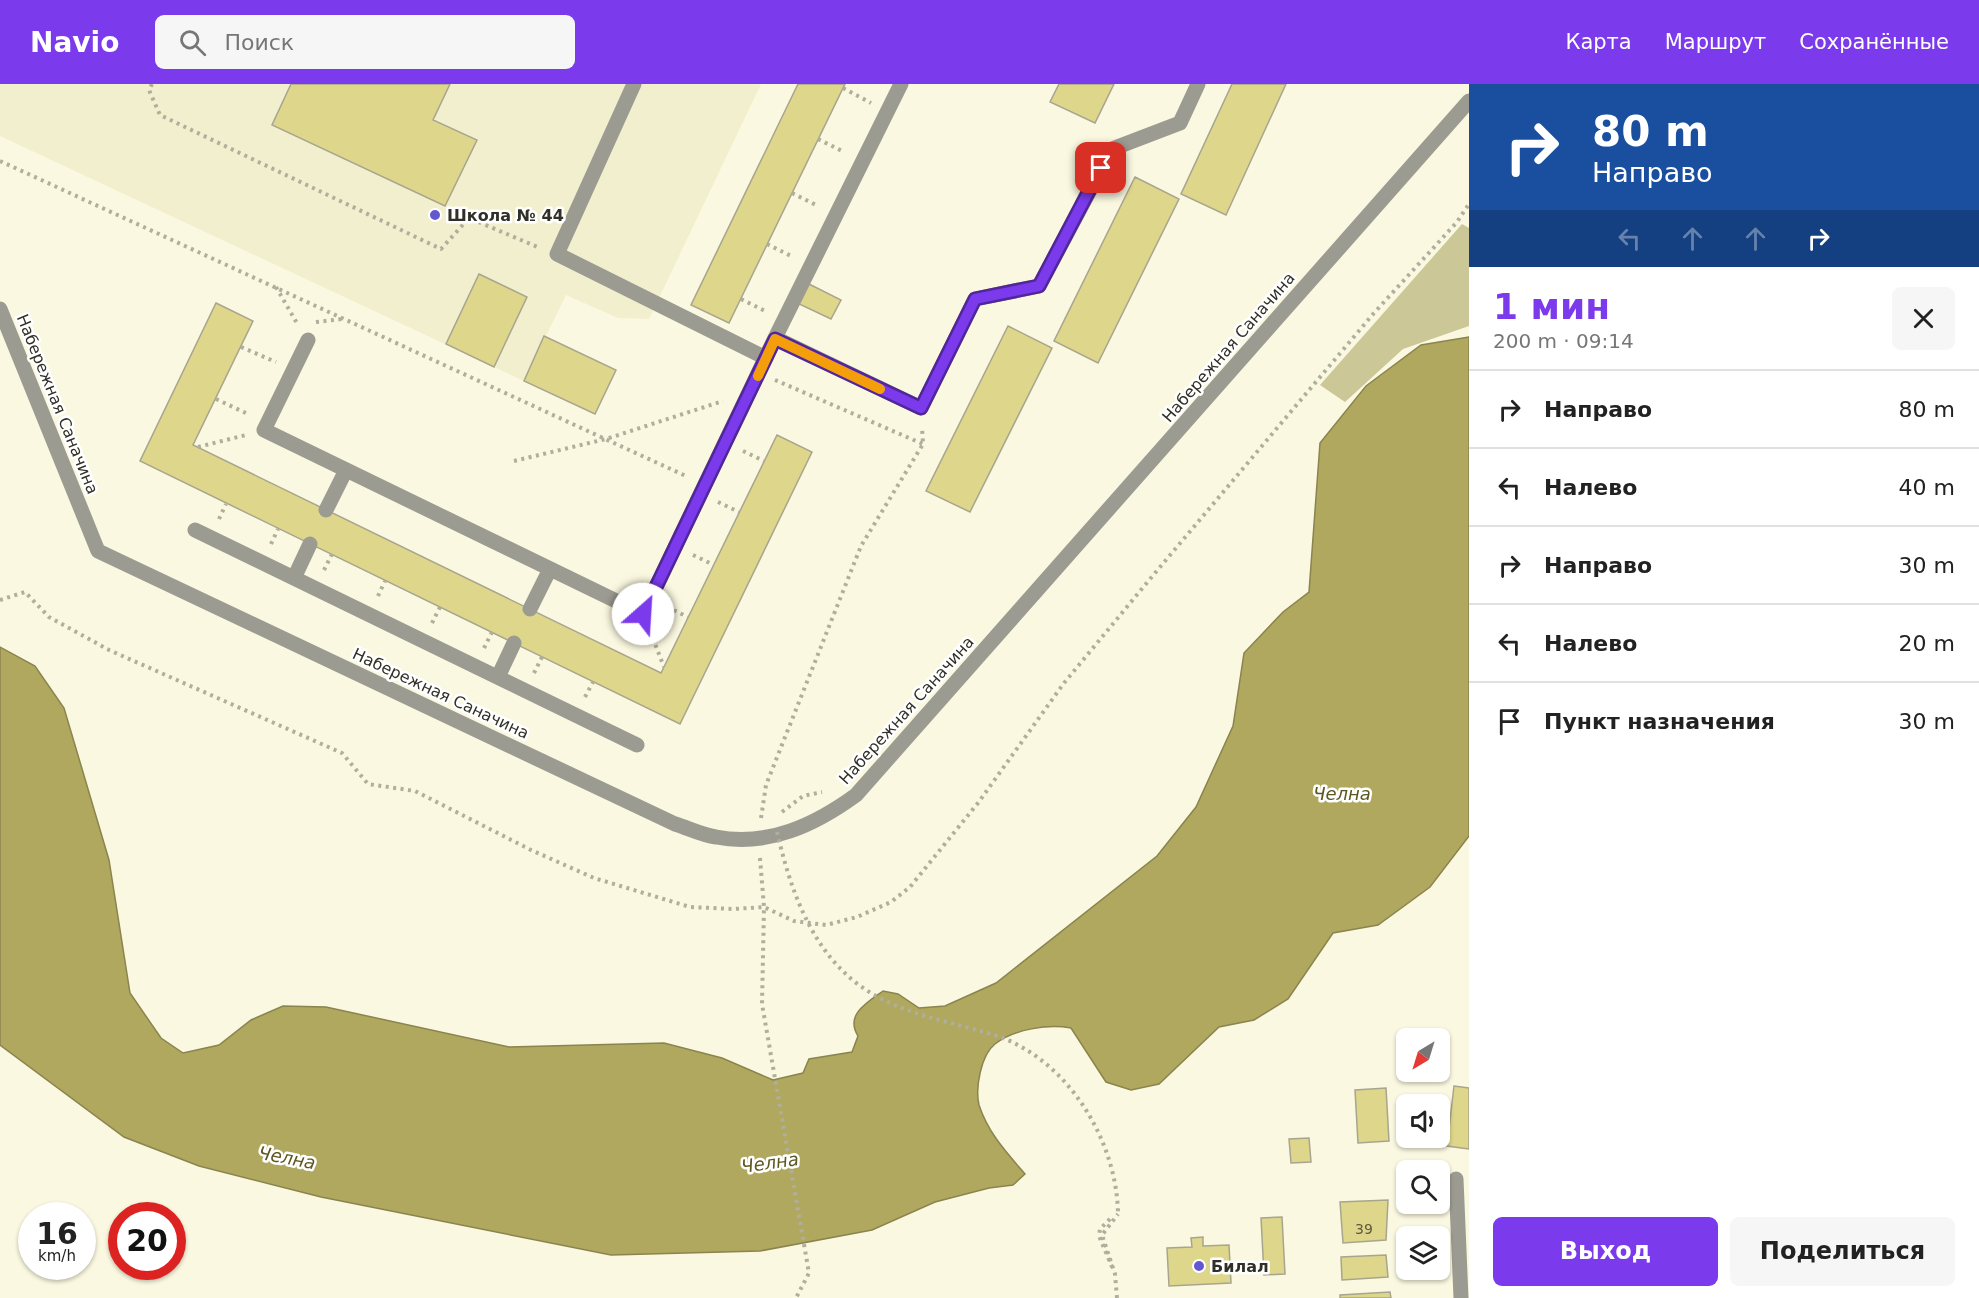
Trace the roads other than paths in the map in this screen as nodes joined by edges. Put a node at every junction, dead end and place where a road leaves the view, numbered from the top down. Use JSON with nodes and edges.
{"nodes":[{"id":1,"x":634,"y":84,"type":"edge"},
{"id":2,"x":901,"y":84,"type":"edge"},
{"id":3,"x":1198,"y":84,"type":"edge"},
{"id":4,"x":1469,"y":101,"type":"edge"},
{"id":5,"x":0,"y":309,"type":"edge"},
{"id":6,"x":308,"y":339,"type":"road end"},
{"id":7,"x":775,"y":339,"type":"junction"},
{"id":8,"x":766,"y":358,"type":"junction"},
{"id":9,"x":346,"y":470,"type":"junction"},
{"id":10,"x":326,"y":510,"type":"dead end"},
{"id":11,"x":195,"y":530,"type":"dead end"},
{"id":12,"x":310,"y":544,"type":"dead end"},
{"id":13,"x":550,"y":569,"type":"junction"},
{"id":14,"x":294,"y":578,"type":"junction"},
{"id":15,"x":530,"y":609,"type":"dead end"},
{"id":16,"x":514,"y":643,"type":"dead end"},
{"id":17,"x":498,"y":677,"type":"junction"},
{"id":18,"x":637,"y":745,"type":"dead end"},
{"id":19,"x":1456,"y":1179,"type":"dead end"},
{"id":20,"x":1461,"y":1298,"type":"edge"}],
"edges":[{"from":1,"to":8,"type":"street"},
{"from":2,"to":7,"type":"street"},
{"from":3,"to":7,"type":"street"},
{"from":4,"to":5,"type":"street","name":"Набережная Саначина"},
{"from":6,"to":9,"type":"street"},
{"from":7,"to":8,"type":"street"},
{"from":8,"to":13,"type":"street"},
{"from":9,"to":10,"type":"street"},
{"from":9,"to":13,"type":"street"},
{"from":11,"to":14,"type":"street"},
{"from":12,"to":14,"type":"street"},
{"from":13,"to":15,"type":"street"},
{"from":14,"to":17,"type":"street"},
{"from":16,"to":17,"type":"street"},
{"from":17,"to":18,"type":"street"},
{"from":19,"to":20,"type":"street"}]}
